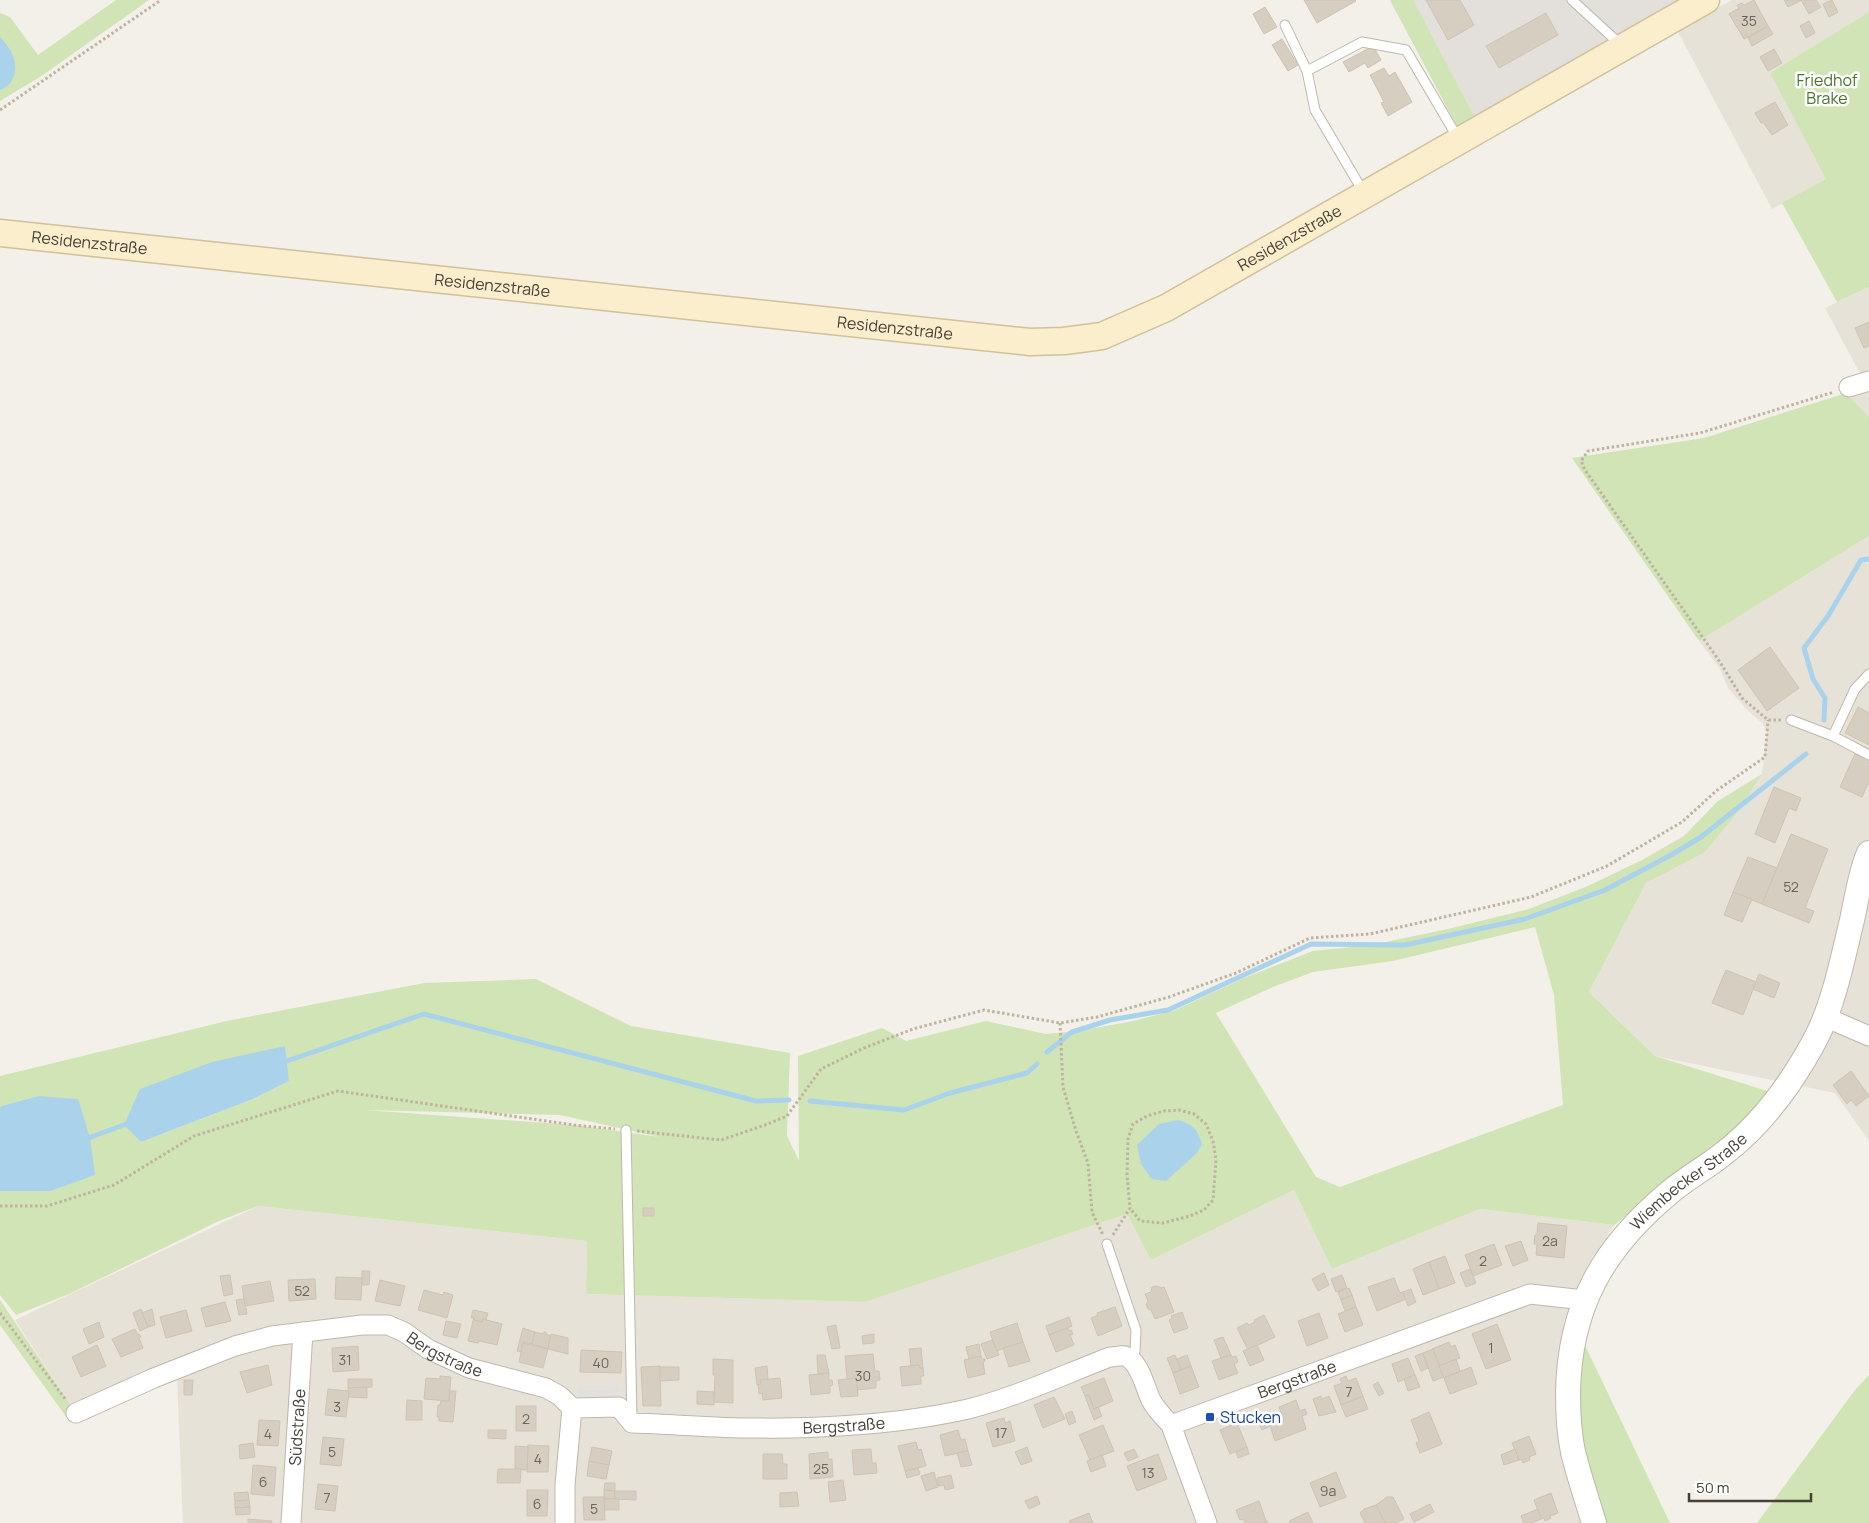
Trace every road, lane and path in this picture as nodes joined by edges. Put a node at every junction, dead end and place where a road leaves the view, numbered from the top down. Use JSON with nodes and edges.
{"nodes":[{"id":1,"x":161,"y":0,"type":"edge"},
{"id":2,"x":1572,"y":0,"type":"edge"},
{"id":3,"x":1706,"y":0,"type":"edge"},
{"id":4,"x":1285,"y":25,"type":"dead end"},
{"id":5,"x":1624,"y":48,"type":"junction"},
{"id":6,"x":1307,"y":71,"type":"junction"},
{"id":7,"x":0,"y":110,"type":"edge"},
{"id":8,"x":1460,"y":140,"type":"junction"},
{"id":9,"x":1365,"y":194,"type":"junction"},
{"id":10,"x":0,"y":233,"type":"edge"},
{"id":11,"x":1869,"y":381,"type":"edge"},
{"id":12,"x":1848,"y":387,"type":"joint"},
{"id":13,"x":1869,"y":674,"type":"edge"},
{"id":14,"x":1791,"y":720,"type":"dead end"},
{"id":15,"x":1833,"y":736,"type":"junction"},
{"id":16,"x":1869,"y":754,"type":"edge"},
{"id":17,"x":1869,"y":853,"type":"edge"},
{"id":18,"x":1825,"y":1017,"type":"junction"},
{"id":19,"x":1060,"y":1023,"type":"junction"},
{"id":20,"x":1869,"y":1036,"type":"edge"},
{"id":21,"x":626,"y":1130,"type":"junction"},
{"id":22,"x":0,"y":1206,"type":"edge"},
{"id":23,"x":1130,"y":1208,"type":"junction"},
{"id":24,"x":1107,"y":1244,"type":"junction"},
{"id":25,"x":1584,"y":1300,"type":"junction"},
{"id":26,"x":0,"y":1313,"type":"edge"},
{"id":27,"x":303,"y":1332,"type":"junction"},
{"id":28,"x":1131,"y":1360,"type":"junction"},
{"id":29,"x":572,"y":1408,"type":"junction"},
{"id":30,"x":76,"y":1413,"type":"joint"},
{"id":31,"x":632,"y":1423,"type":"junction"},
{"id":32,"x":1171,"y":1425,"type":"junction"},
{"id":33,"x":291,"y":1523,"type":"edge"},
{"id":34,"x":564,"y":1523,"type":"edge"},
{"id":35,"x":1208,"y":1523,"type":"edge"},
{"id":36,"x":1594,"y":1523,"type":"edge"}],
"edges":[{"from":1,"to":7,"type":"path"},
{"from":2,"to":5,"type":"lane"},
{"from":3,"to":5,"type":"main road","name":"Residenzstraße"},
{"from":4,"to":6,"type":"lane"},
{"from":5,"to":8,"type":"main road","name":"Residenzstraße"},
{"from":6,"to":8,"type":"lane"},
{"from":6,"to":9,"type":"lane"},
{"from":8,"to":9,"type":"main road","name":"Residenzstraße"},
{"from":9,"to":10,"type":"main road","name":"Residenzstraße"},
{"from":11,"to":12,"type":"street"},
{"from":12,"to":19,"type":"path"},
{"from":13,"to":15,"type":"lane"},
{"from":14,"to":15,"type":"lane"},
{"from":15,"to":16,"type":"lane"},
{"from":17,"to":18,"type":"street","name":"Wiembecker Straße"},
{"from":18,"to":20,"type":"street"},
{"from":18,"to":25,"type":"street","name":"Wiembecker Straße"},
{"from":19,"to":21,"type":"path"},
{"from":19,"to":24,"type":"path"},
{"from":21,"to":22,"type":"path"},
{"from":21,"to":31,"type":"lane"},
{"from":23,"to":23,"type":"path"},
{"from":23,"to":24,"type":"path"},
{"from":24,"to":28,"type":"lane"},
{"from":25,"to":32,"type":"street","name":"Bergstraße"},
{"from":25,"to":36,"type":"street","name":"Wiembecker Straße"},
{"from":26,"to":30,"type":"path"},
{"from":27,"to":29,"type":"street","name":"Bergstraße"},
{"from":27,"to":30,"type":"street","name":"Bergstraße"},
{"from":27,"to":33,"type":"street","name":"Südstraße"},
{"from":28,"to":31,"type":"street","name":"Bergstraße"},
{"from":28,"to":32,"type":"street"},
{"from":29,"to":31,"type":"street"},
{"from":29,"to":34,"type":"street"},
{"from":32,"to":35,"type":"street"}]}
